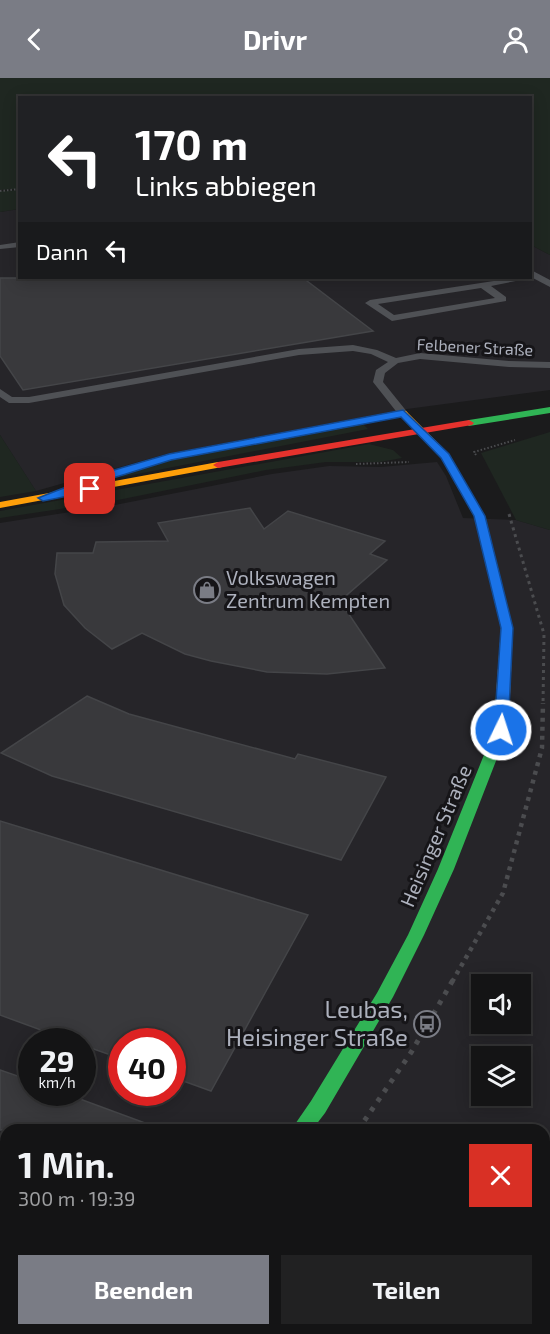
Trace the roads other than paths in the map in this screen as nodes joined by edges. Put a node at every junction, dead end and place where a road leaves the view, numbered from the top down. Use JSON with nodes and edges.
{"nodes":[{"id":1,"x":18,"y":244,"type":"edge"},
{"id":2,"x":0,"y":247,"type":"edge"},
{"id":3,"x":532,"y":276,"type":"edge"},
{"id":4,"x":515,"y":279,"type":"edge"},
{"id":5,"x":550,"y":284,"type":"edge"},
{"id":6,"x":483,"y":285,"type":"junction"},
{"id":7,"x":394,"y":361,"type":"junction"},
{"id":8,"x":550,"y":365,"type":"edge"},
{"id":9,"x":0,"y":392,"type":"edge"},
{"id":10,"x":550,"y":410,"type":"edge"},
{"id":11,"x":403,"y":413,"type":"joint"},
{"id":12,"x":419,"y":429,"type":"junction"},
{"id":13,"x":146,"y":464,"type":"dead end"},
{"id":14,"x":43,"y":498,"type":"junction"},
{"id":15,"x":0,"y":505,"type":"edge"},
{"id":16,"x":305,"y":1124,"type":"edge"}],
"edges":[{"from":1,"to":2,"type":"lane"},
{"from":3,"to":5,"type":"lane"},
{"from":4,"to":6,"type":"lane"},
{"from":6,"to":6,"type":"lane"},
{"from":7,"to":8,"type":"lane","name":"Felbener Straße"},
{"from":7,"to":9,"type":"lane"},
{"from":7,"to":11,"type":"lane","name":"Felbener Straße"},
{"from":10,"to":12,"type":"street"},
{"from":11,"to":12,"type":"street","name":"Heisinger Straße"},
{"from":12,"to":14,"type":"street"},
{"from":12,"to":16,"type":"street","name":"Heisinger Straße"},
{"from":13,"to":14,"type":"street"},
{"from":14,"to":15,"type":"street"}]}
